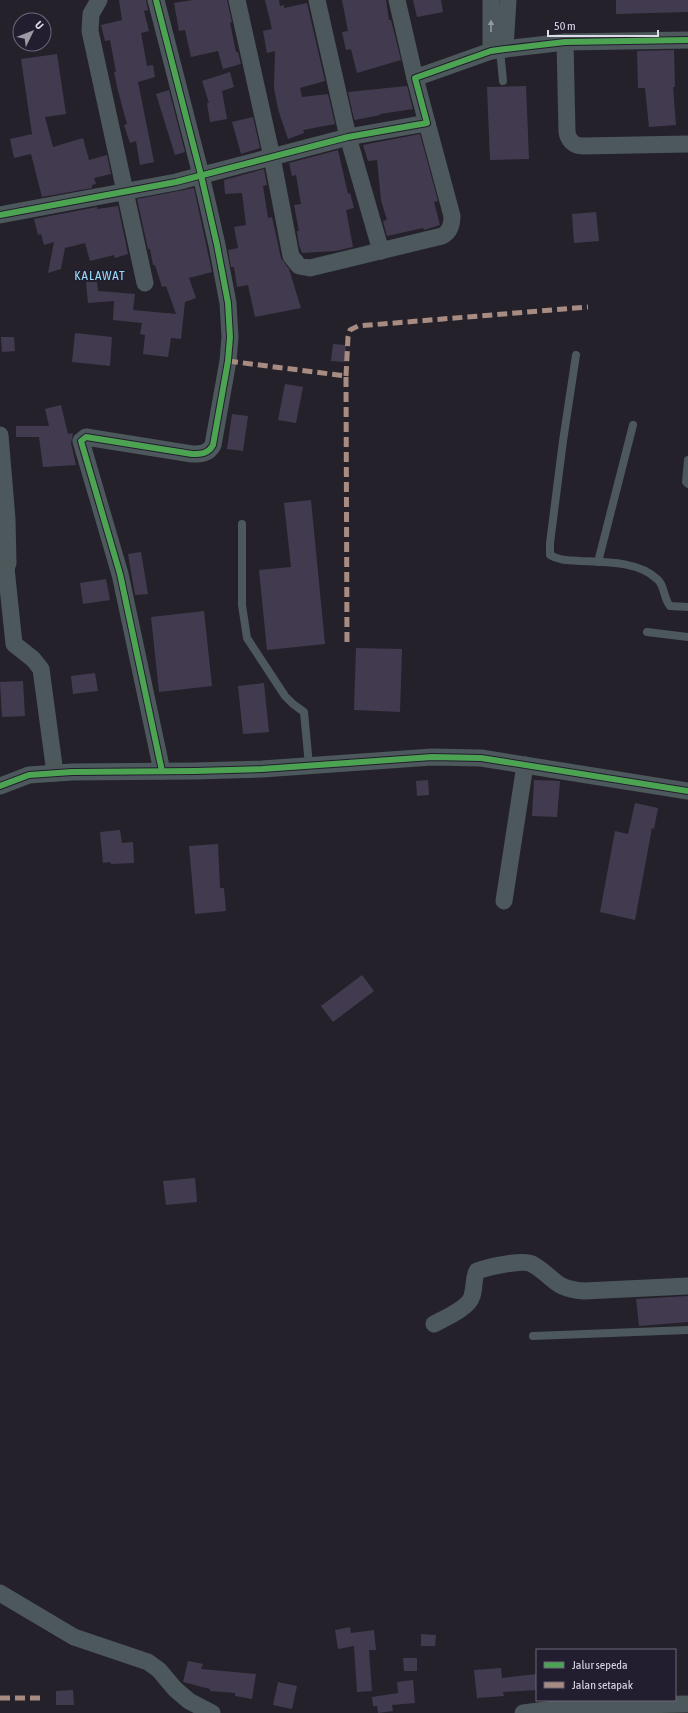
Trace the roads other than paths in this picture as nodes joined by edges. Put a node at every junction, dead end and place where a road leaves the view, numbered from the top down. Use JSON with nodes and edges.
{"nodes":[{"id":1,"x":99,"y":0,"type":"edge"},
{"id":2,"x":156,"y":0,"type":"edge"},
{"id":3,"x":237,"y":0,"type":"edge"},
{"id":4,"x":318,"y":0,"type":"edge"},
{"id":5,"x":397,"y":0,"type":"edge"},
{"id":6,"x":491,"y":0,"type":"edge"},
{"id":7,"x":508,"y":0,"type":"edge"},
{"id":8,"x":688,"y":40,"type":"edge"},
{"id":9,"x":565,"y":42,"type":"junction"},
{"id":10,"x":498,"y":50,"type":"junction"},
{"id":11,"x":415,"y":78,"type":"junction"},
{"id":12,"x":503,"y":81,"type":"dead end"},
{"id":13,"x":427,"y":123,"type":"junction"},
{"id":14,"x":348,"y":137,"type":"junction"},
{"id":15,"x":688,"y":144,"type":"edge"},
{"id":16,"x":272,"y":157,"type":"junction"},
{"id":17,"x":201,"y":175,"type":"junction"},
{"id":18,"x":125,"y":193,"type":"junction"},
{"id":19,"x":0,"y":215,"type":"edge"},
{"id":20,"x":381,"y":251,"type":"junction"},
{"id":21,"x":145,"y":284,"type":"dead end"},
{"id":22,"x":576,"y":355,"type":"dead end"},
{"id":23,"x":633,"y":425,"type":"dead end"},
{"id":24,"x":0,"y":440,"type":"edge"},
{"id":25,"x":688,"y":460,"type":"edge"},
{"id":26,"x":688,"y":484,"type":"edge"},
{"id":27,"x":242,"y":524,"type":"dead end"},
{"id":28,"x":598,"y":562,"type":"junction"},
{"id":29,"x":3,"y":570,"type":"edge"},
{"id":30,"x":688,"y":607,"type":"edge"},
{"id":31,"x":647,"y":632,"type":"dead end"},
{"id":32,"x":688,"y":637,"type":"edge"},
{"id":33,"x":525,"y":764,"type":"junction"},
{"id":34,"x":309,"y":765,"type":"junction"},
{"id":35,"x":162,"y":771,"type":"junction"},
{"id":36,"x":55,"y":773,"type":"junction"},
{"id":37,"x":0,"y":786,"type":"edge"},
{"id":38,"x":688,"y":791,"type":"edge"},
{"id":39,"x":504,"y":901,"type":"dead end"},
{"id":40,"x":688,"y":1286,"type":"edge"},
{"id":41,"x":434,"y":1324,"type":"dead end"},
{"id":42,"x":688,"y":1330,"type":"edge"},
{"id":43,"x":533,"y":1336,"type":"dead end"},
{"id":44,"x":0,"y":1593,"type":"edge"},
{"id":45,"x":688,"y":1704,"type":"edge"},
{"id":46,"x":560,"y":1711,"type":"edge"},
{"id":47,"x":212,"y":1713,"type":"edge"},
{"id":48,"x":523,"y":1713,"type":"edge"}],
"edges":[{"from":1,"to":18,"type":"street"},
{"from":2,"to":17,"type":"street"},
{"from":3,"to":16,"type":"street"},
{"from":4,"to":14,"type":"street"},
{"from":5,"to":11,"type":"street"},
{"from":10,"to":6,"type":"street","one_way":true},
{"from":7,"to":10,"type":"street"},
{"from":8,"to":9,"type":"street"},
{"from":9,"to":10,"type":"street"},
{"from":9,"to":15,"type":"street"},
{"from":10,"to":11,"type":"street"},
{"from":10,"to":12,"type":"lane"},
{"from":11,"to":13,"type":"street"},
{"from":13,"to":14,"type":"street"},
{"from":13,"to":20,"type":"street"},
{"from":14,"to":16,"type":"street"},
{"from":14,"to":20,"type":"street"},
{"from":16,"to":17,"type":"street"},
{"from":16,"to":20,"type":"street"},
{"from":17,"to":18,"type":"street"},
{"from":17,"to":35,"type":"street"},
{"from":18,"to":19,"type":"street"},
{"from":18,"to":21,"type":"street"},
{"from":22,"to":28,"type":"lane"},
{"from":23,"to":28,"type":"lane"},
{"from":24,"to":29,"type":"street"},
{"from":25,"to":26,"type":"lane"},
{"from":27,"to":34,"type":"lane"},
{"from":28,"to":30,"type":"lane"},
{"from":29,"to":36,"type":"street"},
{"from":31,"to":32,"type":"lane"},
{"from":33,"to":34,"type":"street"},
{"from":33,"to":38,"type":"street"},
{"from":33,"to":39,"type":"street"},
{"from":34,"to":35,"type":"street"},
{"from":35,"to":36,"type":"street"},
{"from":36,"to":37,"type":"street"},
{"from":40,"to":41,"type":"street"},
{"from":42,"to":43,"type":"lane"},
{"from":44,"to":47,"type":"street"},
{"from":45,"to":46,"type":"street"},
{"from":46,"to":48,"type":"street"}]}
